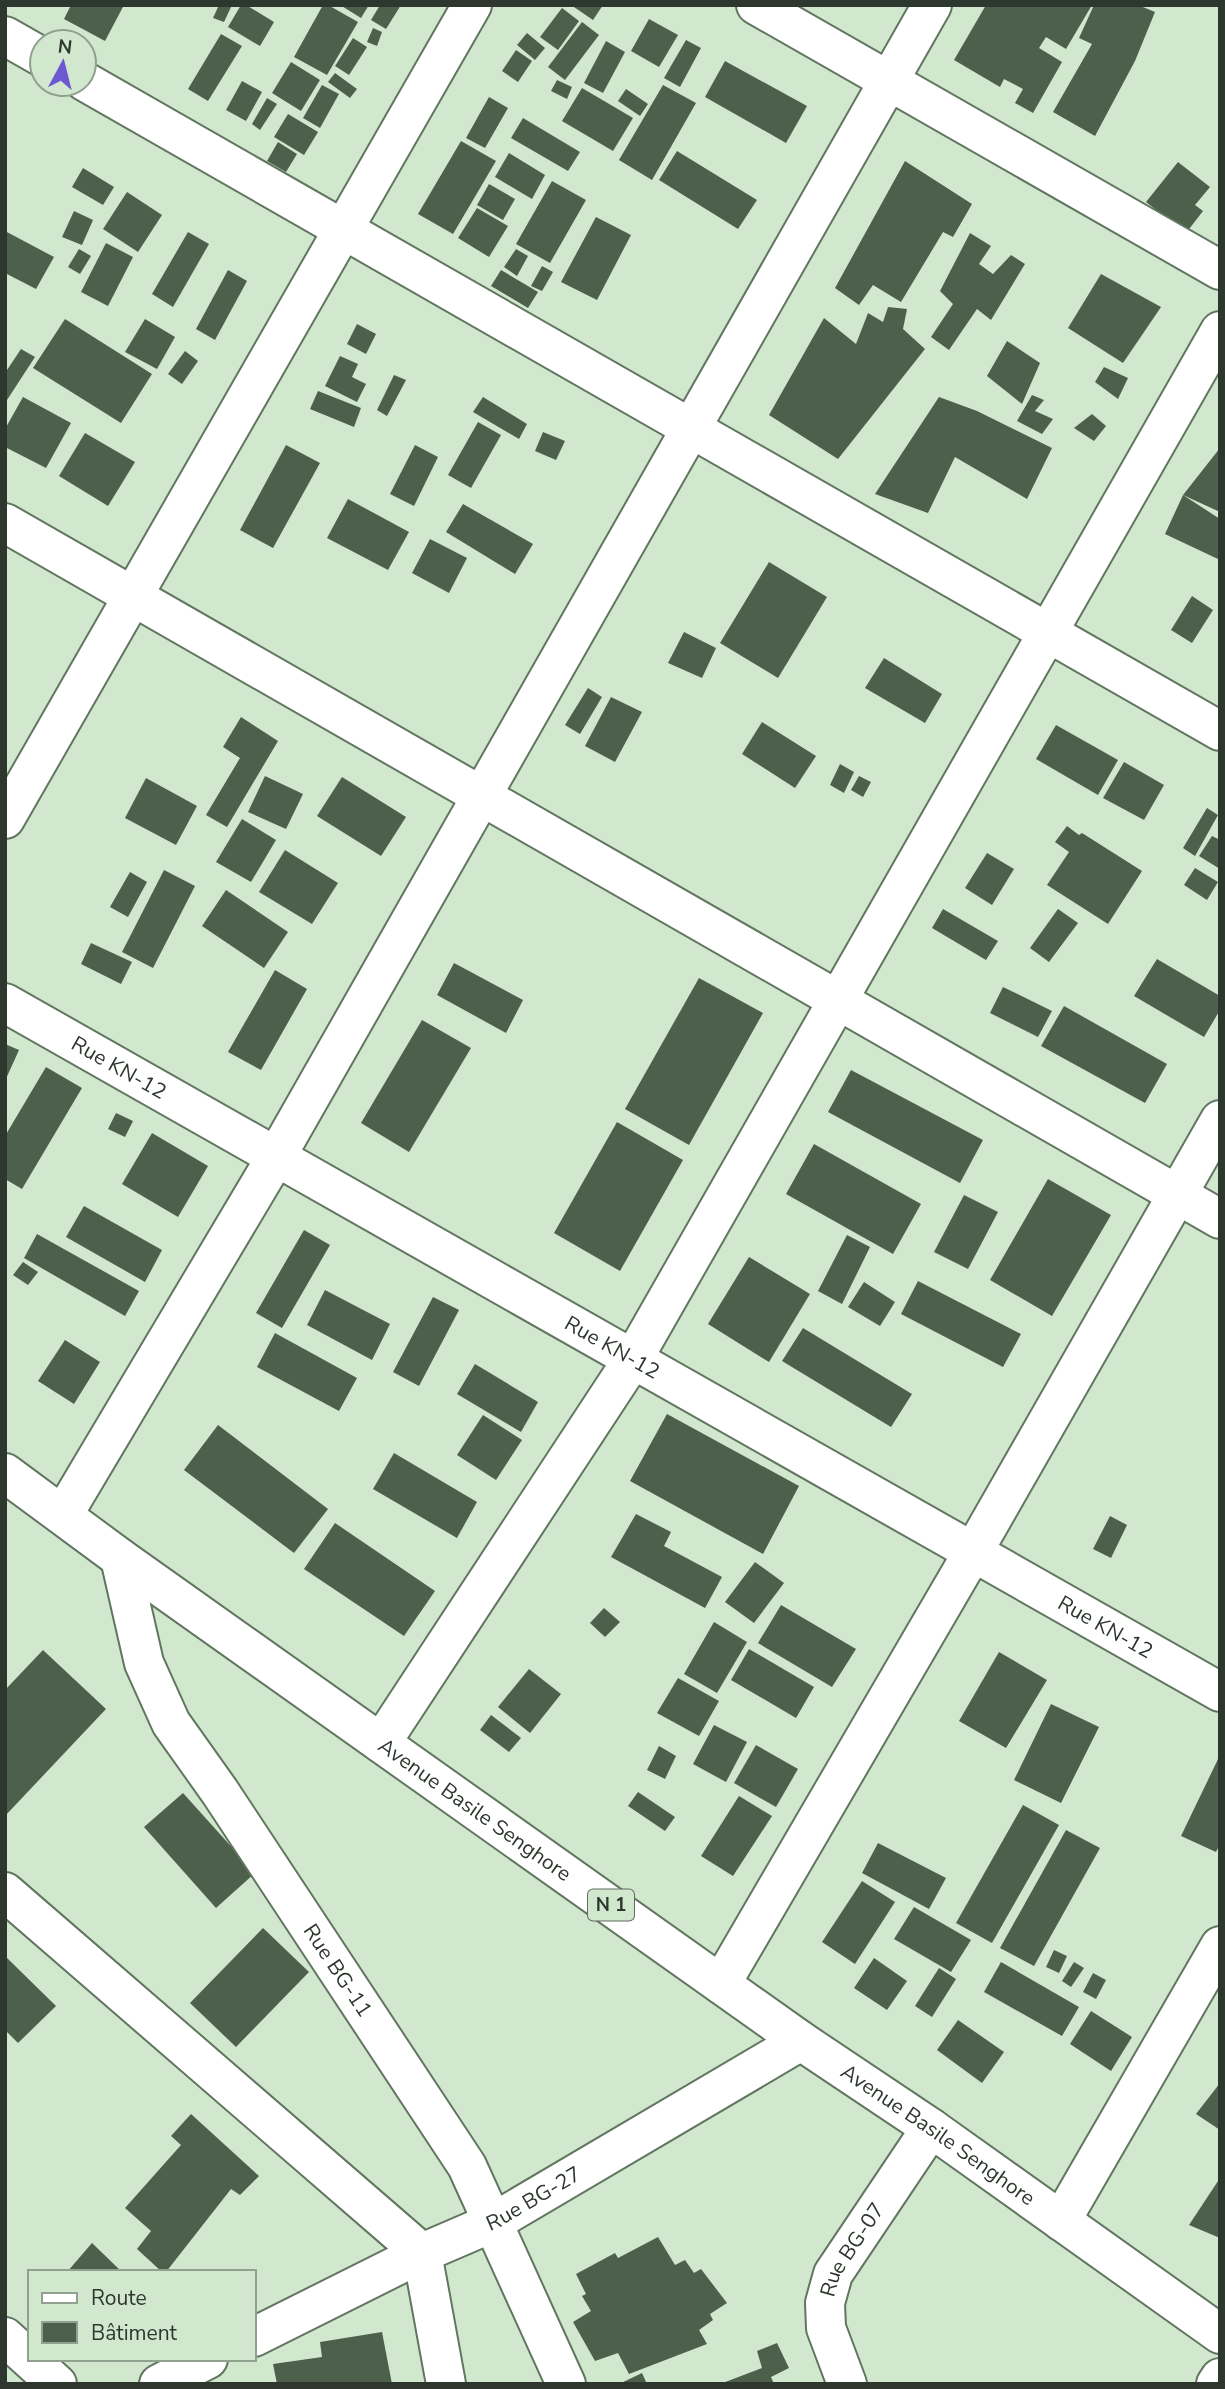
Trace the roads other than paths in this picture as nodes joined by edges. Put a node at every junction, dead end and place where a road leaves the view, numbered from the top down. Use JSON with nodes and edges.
{"nodes":[{"id":1,"x":8,"y":5,"type":"edge"},
{"id":2,"x":472,"y":5,"type":"edge"},
{"id":3,"x":756,"y":5,"type":"edge"},
{"id":4,"x":932,"y":5,"type":"edge"},
{"id":5,"x":5,"y":11,"type":"edge"},
{"id":6,"x":5,"y":36,"type":"edge"},
{"id":7,"x":28,"y":49,"type":"edge"},
{"id":8,"x":889,"y":81,"type":"junction"},
{"id":9,"x":98,"y":89,"type":"edge"},
{"id":10,"x":344,"y":229,"type":"junction"},
{"id":11,"x":1220,"y":270,"type":"edge"},
{"id":12,"x":1220,"y":331,"type":"edge"},
{"id":13,"x":691,"y":428,"type":"junction"},
{"id":14,"x":5,"y":523,"type":"edge"},
{"id":15,"x":133,"y":596,"type":"junction"},
{"id":16,"x":1048,"y":632,"type":"junction"},
{"id":17,"x":1220,"y":731,"type":"edge"},
{"id":18,"x":482,"y":795,"type":"junction"},
{"id":19,"x":5,"y":819,"type":"edge"},
{"id":20,"x":838,"y":999,"type":"junction"},
{"id":21,"x":5,"y":1003,"type":"edge"},
{"id":22,"x":1220,"y":1120,"type":"edge"},
{"id":23,"x":276,"y":1157,"type":"junction"},
{"id":24,"x":1177,"y":1195,"type":"junction"},
{"id":25,"x":1220,"y":1219,"type":"edge"},
{"id":26,"x":633,"y":1359,"type":"junction"},
{"id":27,"x":5,"y":1474,"type":"edge"},
{"id":28,"x":62,"y":1515,"type":"junction"},
{"id":29,"x":973,"y":1552,"type":"junction"},
{"id":30,"x":120,"y":1558,"type":"junction"},
{"id":31,"x":1220,"y":1692,"type":"edge"},
{"id":32,"x":381,"y":1743,"type":"junction"},
{"id":33,"x":5,"y":1892,"type":"edge"},
{"id":34,"x":1220,"y":1946,"type":"edge"},
{"id":35,"x":721,"y":1984,"type":"junction"},
{"id":36,"x":801,"y":2041,"type":"junction"},
{"id":37,"x":931,"y":2128,"type":"junction"},
{"id":38,"x":1061,"y":2221,"type":"junction"},
{"id":39,"x":494,"y":2222,"type":"junction"},
{"id":40,"x":422,"y":2253,"type":"junction"},
{"id":41,"x":1220,"y":2334,"type":"edge"},
{"id":42,"x":256,"y":2336,"type":"edge"},
{"id":43,"x":5,"y":2337,"type":"edge"},
{"id":44,"x":28,"y":2358,"type":"edge"},
{"id":45,"x":32,"y":2361,"type":"edge"},
{"id":46,"x":204,"y":2361,"type":"edge"},
{"id":47,"x":1220,"y":2378,"type":"edge"},
{"id":48,"x":57,"y":2384,"type":"edge"},
{"id":49,"x":159,"y":2384,"type":"edge"},
{"id":50,"x":446,"y":2384,"type":"edge"},
{"id":51,"x":566,"y":2384,"type":"edge"},
{"id":52,"x":847,"y":2384,"type":"edge"},
{"id":53,"x":1216,"y":2384,"type":"edge"}],
"edges":[{"from":1,"to":5,"type":"main road"},
{"from":2,"to":10,"type":"main road"},
{"from":3,"to":8,"type":"main road"},
{"from":4,"to":8,"type":"main road"},
{"from":6,"to":7,"type":"main road"},
{"from":8,"to":11,"type":"main road"},
{"from":8,"to":13,"type":"main road"},
{"from":9,"to":10,"type":"main road"},
{"from":10,"to":13,"type":"main road"},
{"from":10,"to":15,"type":"main road"},
{"from":12,"to":16,"type":"main road"},
{"from":13,"to":16,"type":"main road"},
{"from":13,"to":18,"type":"main road"},
{"from":14,"to":15,"type":"main road"},
{"from":15,"to":18,"type":"main road"},
{"from":15,"to":19,"type":"main road"},
{"from":16,"to":17,"type":"main road"},
{"from":16,"to":20,"type":"main road"},
{"from":18,"to":20,"type":"main road"},
{"from":18,"to":23,"type":"main road"},
{"from":20,"to":24,"type":"main road"},
{"from":20,"to":26,"type":"main road"},
{"from":21,"to":23,"type":"main road","name":"Rue KN-12"},
{"from":22,"to":24,"type":"main road"},
{"from":23,"to":26,"type":"main road","name":"Rue KN-12"},
{"from":23,"to":28,"type":"main road"},
{"from":24,"to":25,"type":"main road"},
{"from":24,"to":29,"type":"main road"},
{"from":26,"to":29,"type":"main road","name":"Rue KN-12"},
{"from":26,"to":32,"type":"main road"},
{"from":27,"to":28,"type":"main road","name":"Avenue Basile Senghore","number":"N 1"},
{"from":28,"to":30,"type":"main road","name":"Avenue Basile Senghore","number":"N 1"},
{"from":29,"to":31,"type":"main road","name":"Rue KN-12"},
{"from":29,"to":35,"type":"main road"},
{"from":30,"to":32,"type":"main road","name":"Avenue Basile Senghore","number":"N 1"},
{"from":30,"to":39,"type":"main road","name":"Rue BG-11"},
{"from":32,"to":35,"type":"main road","name":"Avenue Basile Senghore","number":"N 1"},
{"from":33,"to":40,"type":"main road"},
{"from":34,"to":38,"type":"main road"},
{"from":35,"to":36,"type":"main road","name":"Avenue Basile Senghore","number":"N 1"},
{"from":36,"to":37,"type":"main road","name":"Avenue Basile Senghore","number":"N 1"},
{"from":36,"to":39,"type":"main road","name":"Rue BG-27"},
{"from":37,"to":38,"type":"main road","name":"Avenue Basile Senghore","number":"N 1"},
{"from":37,"to":52,"type":"main road","name":"Rue BG-07"},
{"from":38,"to":41,"type":"main road","name":"Avenue Basile Senghore","number":"N 1"},
{"from":39,"to":40,"type":"main road","name":"Rue BG-27"},
{"from":39,"to":51,"type":"main road","name":"Rue BG-11"},
{"from":40,"to":42,"type":"main road","name":"Rue BG-27"},
{"from":40,"to":50,"type":"main road"},
{"from":43,"to":44,"type":"main road"},
{"from":45,"to":48,"type":"main road"},
{"from":46,"to":49,"type":"main road"},
{"from":47,"to":53,"type":"main road"}]}
